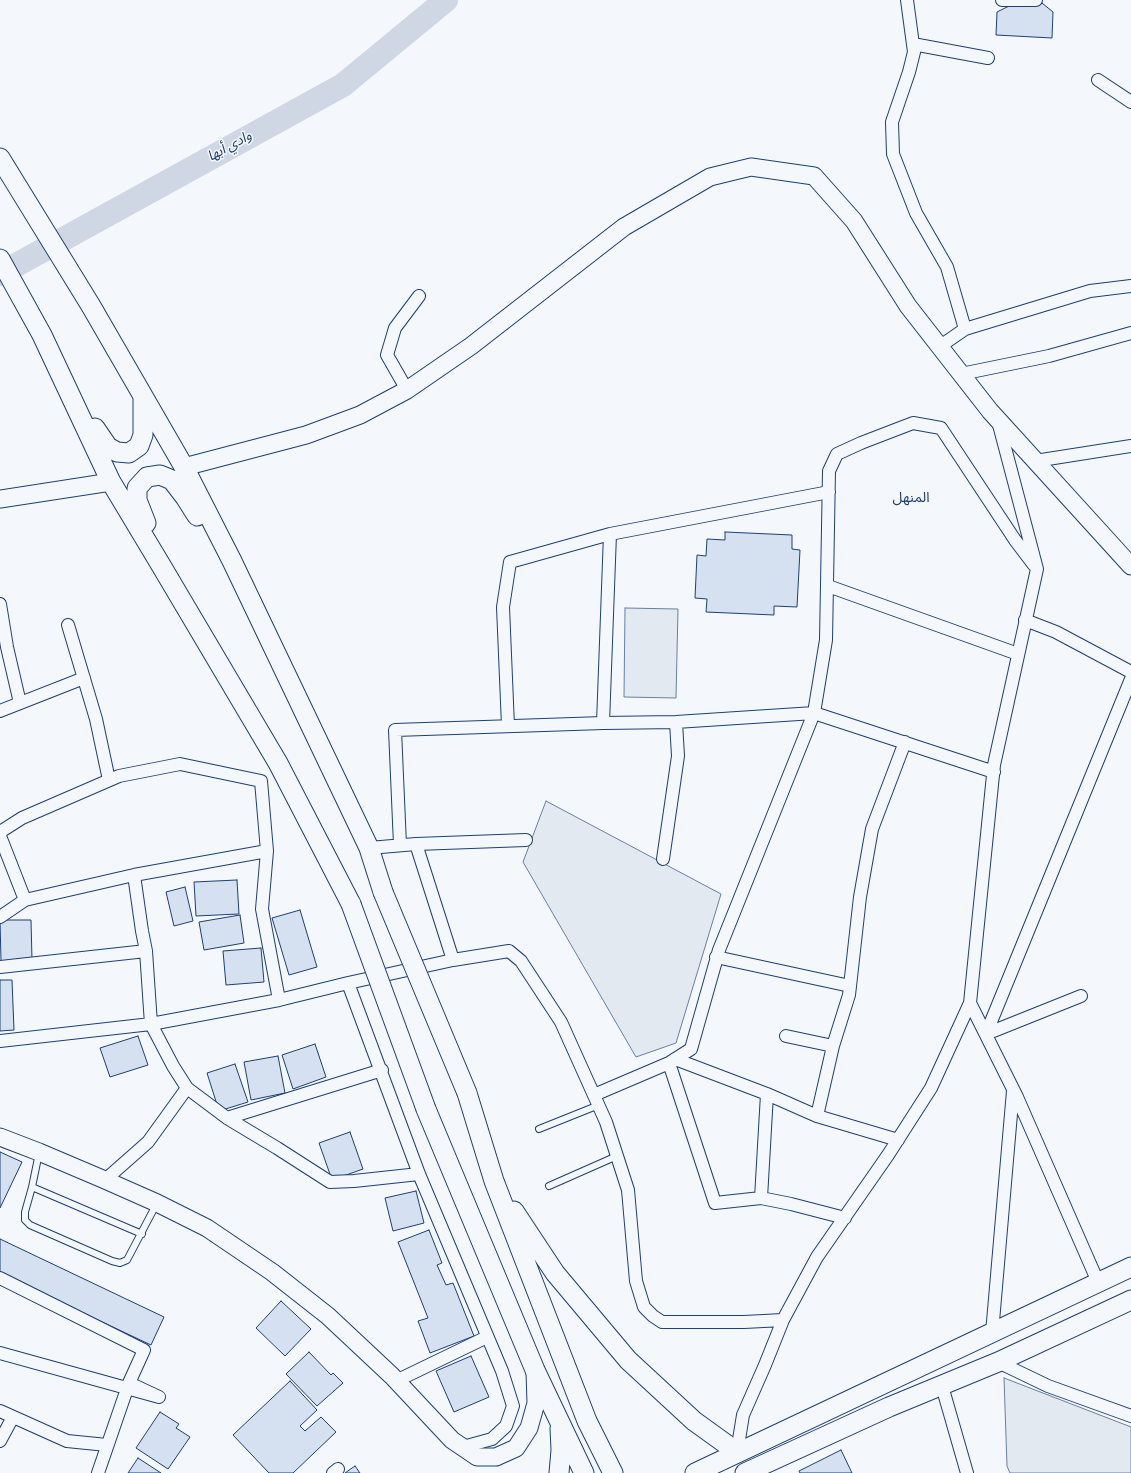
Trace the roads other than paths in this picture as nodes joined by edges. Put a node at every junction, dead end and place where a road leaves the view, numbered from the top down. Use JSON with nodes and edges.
{"nodes":[{"id":1,"x":907,"y":0,"type":"edge"},
{"id":2,"x":1002,"y":0,"type":"edge"},
{"id":3,"x":1036,"y":0,"type":"edge"},
{"id":4,"x":913,"y":44,"type":"junction"},
{"id":5,"x":988,"y":58,"type":"dead end"},
{"id":6,"x":1098,"y":80,"type":"dead end"},
{"id":7,"x":1131,"y":102,"type":"edge"},
{"id":8,"x":0,"y":158,"type":"edge"},
{"id":9,"x":0,"y":259,"type":"edge"},
{"id":10,"x":1131,"y":286,"type":"edge"},
{"id":11,"x":419,"y":296,"type":"dead end"},
{"id":12,"x":965,"y":329,"type":"junction"},
{"id":13,"x":1131,"y":333,"type":"edge"},
{"id":14,"x":939,"y":347,"type":"junction"},
{"id":15,"x":961,"y":374,"type":"junction"},
{"id":16,"x":65,"y":384,"type":"junction"},
{"id":17,"x":406,"y":390,"type":"junction"},
{"id":18,"x":142,"y":396,"type":"junction"},
{"id":19,"x":998,"y":420,"type":"junction"},
{"id":20,"x":1131,"y":446,"type":"edge"},
{"id":21,"x":1035,"y":461,"type":"junction"},
{"id":22,"x":184,"y":467,"type":"junction"},
{"id":23,"x":111,"y":482,"type":"junction"},
{"id":24,"x":829,"y":492,"type":"junction"},
{"id":25,"x":0,"y":499,"type":"edge"},
{"id":26,"x":610,"y":534,"type":"junction"},
{"id":27,"x":232,"y":561,"type":"junction"},
{"id":28,"x":1131,"y":566,"type":"edge"},
{"id":29,"x":162,"y":567,"type":"junction"},
{"id":30,"x":1037,"y":569,"type":"junction"},
{"id":31,"x":828,"y":586,"type":"junction"},
{"id":32,"x":0,"y":608,"type":"edge"},
{"id":33,"x":1025,"y":620,"type":"junction"},
{"id":34,"x":68,"y":625,"type":"dead end"},
{"id":35,"x":1018,"y":654,"type":"junction"},
{"id":36,"x":1131,"y":672,"type":"edge"},
{"id":37,"x":84,"y":678,"type":"junction"},
{"id":38,"x":1131,"y":679,"type":"edge"},
{"id":39,"x":20,"y":703,"type":"junction"},
{"id":40,"x":0,"y":711,"type":"edge"},
{"id":41,"x":814,"y":713,"type":"junction"},
{"id":42,"x":676,"y":722,"type":"junction"},
{"id":43,"x":602,"y":723,"type":"junction"},
{"id":44,"x":508,"y":726,"type":"junction"},
{"id":45,"x":905,"y":742,"type":"junction"},
{"id":46,"x":994,"y":772,"type":"junction"},
{"id":47,"x":109,"y":780,"type":"junction"},
{"id":48,"x":0,"y":832,"type":"edge"},
{"id":49,"x":0,"y":836,"type":"edge"},
{"id":50,"x":526,"y":840,"type":"dead end"},
{"id":51,"x":416,"y":844,"type":"junction"},
{"id":52,"x":400,"y":845,"type":"junction"},
{"id":53,"x":369,"y":848,"type":"junction"},
{"id":54,"x":267,"y":851,"type":"junction"},
{"id":55,"x":663,"y":860,"type":"dead end"},
{"id":56,"x":134,"y":875,"type":"junction"},
{"id":57,"x":24,"y":900,"type":"junction"},
{"id":58,"x":0,"y":917,"type":"edge"},
{"id":59,"x":146,"y":951,"type":"junction"},
{"id":60,"x":716,"y":957,"type":"junction"},
{"id":61,"x":453,"y":960,"type":"junction"},
{"id":62,"x":0,"y":968,"type":"edge"},
{"id":63,"x":348,"y":983,"type":"junction"},
{"id":64,"x":850,"y":986,"type":"junction"},
{"id":65,"x":1081,"y":996,"type":"dead end"},
{"id":66,"x":279,"y":1000,"type":"junction"},
{"id":67,"x":970,"y":1003,"type":"junction"},
{"id":68,"x":151,"y":1024,"type":"junction"},
{"id":69,"x":986,"y":1034,"type":"junction"},
{"id":70,"x":786,"y":1036,"type":"dead end"},
{"id":71,"x":0,"y":1041,"type":"edge"},
{"id":72,"x":834,"y":1046,"type":"junction"},
{"id":73,"x":672,"y":1061,"type":"junction"},
{"id":74,"x":382,"y":1070,"type":"junction"},
{"id":75,"x":187,"y":1088,"type":"junction"},
{"id":76,"x":1014,"y":1090,"type":"junction"},
{"id":77,"x":766,"y":1094,"type":"junction"},
{"id":78,"x":596,"y":1100,"type":"junction"},
{"id":79,"x":817,"y":1116,"type":"junction"},
{"id":80,"x":227,"y":1118,"type":"junction"},
{"id":81,"x":538,"y":1129,"type":"dead end"},
{"id":82,"x":0,"y":1137,"type":"edge"},
{"id":83,"x":898,"y":1140,"type":"junction"},
{"id":84,"x":39,"y":1152,"type":"junction"},
{"id":85,"x":617,"y":1156,"type":"junction"},
{"id":86,"x":419,"y":1174,"type":"junction"},
{"id":87,"x":105,"y":1180,"type":"junction"},
{"id":88,"x":494,"y":1180,"type":"junction"},
{"id":89,"x":549,"y":1186,"type":"dead end"},
{"id":90,"x":32,"y":1187,"type":"junction"},
{"id":91,"x":761,"y":1198,"type":"junction"},
{"id":92,"x":157,"y":1203,"type":"junction"},
{"id":93,"x":845,"y":1218,"type":"junction"},
{"id":94,"x":142,"y":1234,"type":"junction"},
{"id":95,"x":1131,"y":1266,"type":"edge"},
{"id":96,"x":0,"y":1278,"type":"edge"},
{"id":97,"x":1098,"y":1282,"type":"junction"},
{"id":98,"x":1131,"y":1300,"type":"edge"},
{"id":99,"x":783,"y":1320,"type":"junction"},
{"id":100,"x":992,"y":1333,"type":"junction"},
{"id":101,"x":488,"y":1337,"type":"junction"},
{"id":102,"x":0,"y":1352,"type":"edge"},
{"id":103,"x":998,"y":1362,"type":"junction"},
{"id":104,"x":535,"y":1370,"type":"junction"},
{"id":105,"x":396,"y":1380,"type":"junction"},
{"id":106,"x":129,"y":1382,"type":"junction"},
{"id":107,"x":942,"y":1386,"type":"junction"},
{"id":108,"x":0,"y":1411,"type":"edge"},
{"id":109,"x":1131,"y":1416,"type":"edge"},
{"id":110,"x":13,"y":1417,"type":"junction"},
{"id":111,"x":560,"y":1423,"type":"junction"},
{"id":112,"x":0,"y":1441,"type":"edge"},
{"id":113,"x":107,"y":1445,"type":"junction"},
{"id":114,"x":463,"y":1448,"type":"junction"},
{"id":115,"x":737,"y":1452,"type":"junction"},
{"id":116,"x":780,"y":1457,"type":"junction"},
{"id":117,"x":98,"y":1473,"type":"edge"},
{"id":118,"x":559,"y":1473,"type":"edge"},
{"id":119,"x":584,"y":1473,"type":"edge"},
{"id":120,"x":613,"y":1473,"type":"edge"},
{"id":121,"x":695,"y":1473,"type":"edge"},
{"id":122,"x":745,"y":1473,"type":"edge"},
{"id":123,"x":764,"y":1473,"type":"edge"},
{"id":124,"x":967,"y":1473,"type":"edge"}],
"edges":[{"from":1,"to":4,"type":"street"},
{"from":2,"to":3,"type":"street"},
{"from":4,"to":5,"type":"street"},
{"from":4,"to":12,"type":"street"},
{"from":6,"to":7,"type":"street"},
{"from":8,"to":18,"type":"main road"},
{"from":9,"to":16,"type":"main road"},
{"from":10,"to":12,"type":"street"},
{"from":11,"to":17,"type":"street"},
{"from":12,"to":14,"type":"street"},
{"from":13,"to":15,"type":"street"},
{"from":14,"to":15,"type":"street"},
{"from":14,"to":17,"type":"street"},
{"from":15,"to":19,"type":"street"},
{"from":16,"to":18,"type":"main road"},
{"from":16,"to":23,"type":"main road"},
{"from":17,"to":22,"type":"street"},
{"from":18,"to":22,"type":"main road"},
{"from":19,"to":21,"type":"street"},
{"from":19,"to":30,"type":"street"},
{"from":20,"to":21,"type":"street"},
{"from":21,"to":28,"type":"street"},
{"from":22,"to":27,"type":"main road"},
{"from":23,"to":25,"type":"street"},
{"from":23,"to":29,"type":"main road"},
{"from":24,"to":26,"type":"street"},
{"from":24,"to":30,"type":"street"},
{"from":24,"to":31,"type":"street"},
{"from":26,"to":43,"type":"street"},
{"from":26,"to":44,"type":"street"},
{"from":27,"to":29,"type":"main road"},
{"from":27,"to":53,"type":"main road"},
{"from":29,"to":104,"type":"main road","bridge":true},
{"from":30,"to":33,"type":"street"},
{"from":31,"to":35,"type":"street"},
{"from":31,"to":41,"type":"street"},
{"from":32,"to":39,"type":"street"},
{"from":33,"to":35,"type":"street"},
{"from":33,"to":36,"type":"street"},
{"from":34,"to":37,"type":"street"},
{"from":35,"to":46,"type":"street"},
{"from":37,"to":39,"type":"street"},
{"from":37,"to":47,"type":"street"},
{"from":38,"to":69,"type":"street"},
{"from":39,"to":40,"type":"street"},
{"from":41,"to":42,"type":"street"},
{"from":41,"to":45,"type":"street"},
{"from":41,"to":60,"type":"street"},
{"from":42,"to":43,"type":"street"},
{"from":42,"to":55,"type":"street"},
{"from":43,"to":44,"type":"street"},
{"from":44,"to":52,"type":"street"},
{"from":45,"to":46,"type":"street"},
{"from":45,"to":64,"type":"street"},
{"from":46,"to":67,"type":"street"},
{"from":47,"to":48,"type":"street"},
{"from":47,"to":54,"type":"street"},
{"from":49,"to":57,"type":"street"},
{"from":50,"to":51,"type":"street"},
{"from":51,"to":52,"type":"street"},
{"from":51,"to":61,"type":"street"},
{"from":52,"to":53,"type":"street"},
{"from":53,"to":88,"type":"main road","bridge":true},
{"from":54,"to":56,"type":"street"},
{"from":54,"to":66,"type":"street"},
{"from":56,"to":57,"type":"street"},
{"from":56,"to":59,"type":"street"},
{"from":57,"to":58,"type":"street"},
{"from":59,"to":62,"type":"street"},
{"from":59,"to":68,"type":"street"},
{"from":60,"to":64,"type":"street"},
{"from":60,"to":73,"type":"street"},
{"from":61,"to":63,"type":"street"},
{"from":61,"to":78,"type":"street"},
{"from":63,"to":66,"type":"street"},
{"from":63,"to":74,"type":"street"},
{"from":64,"to":72,"type":"street"},
{"from":65,"to":69,"type":"street"},
{"from":66,"to":68,"type":"street"},
{"from":67,"to":69,"type":"street"},
{"from":67,"to":83,"type":"street"},
{"from":68,"to":71,"type":"street"},
{"from":68,"to":75,"type":"street"},
{"from":69,"to":76,"type":"street"},
{"from":70,"to":72,"type":"street"},
{"from":72,"to":79,"type":"street"},
{"from":73,"to":77,"type":"street"},
{"from":73,"to":78,"type":"street"},
{"from":73,"to":91,"type":"street"},
{"from":74,"to":80,"type":"street"},
{"from":74,"to":86,"type":"street"},
{"from":75,"to":80,"type":"street"},
{"from":75,"to":87,"type":"street"},
{"from":76,"to":97,"type":"street"},
{"from":76,"to":100,"type":"street"},
{"from":77,"to":79,"type":"street"},
{"from":77,"to":91,"type":"street"},
{"from":78,"to":81,"type":"lane"},
{"from":78,"to":85,"type":"street"},
{"from":79,"to":83,"type":"street"},
{"from":80,"to":86,"type":"street"},
{"from":82,"to":84,"type":"street"},
{"from":83,"to":93,"type":"street"},
{"from":84,"to":87,"type":"street"},
{"from":84,"to":90,"type":"lane"},
{"from":85,"to":89,"type":"lane"},
{"from":85,"to":99,"type":"street"},
{"from":86,"to":101,"type":"street"},
{"from":87,"to":92,"type":"street"},
{"from":88,"to":115,"type":"main road"},
{"from":88,"to":120,"type":"main road"},
{"from":90,"to":94,"type":"lane"},
{"from":90,"to":94,"type":"lane"},
{"from":91,"to":93,"type":"street"},
{"from":92,"to":94,"type":"lane"},
{"from":92,"to":105,"type":"street"},
{"from":93,"to":99,"type":"street"},
{"from":95,"to":97,"type":"main road"},
{"from":96,"to":106,"type":"street"},
{"from":97,"to":100,"type":"main road"},
{"from":98,"to":103,"type":"main road"},
{"from":99,"to":115,"type":"street"},
{"from":100,"to":115,"type":"main road"},
{"from":101,"to":105,"type":"street"},
{"from":101,"to":114,"type":"street"},
{"from":102,"to":106,"type":"street"},
{"from":103,"to":107,"type":"main road"},
{"from":103,"to":109,"type":"street"},
{"from":104,"to":111,"type":"main road"},
{"from":104,"to":114,"type":"street"},
{"from":105,"to":114,"type":"street"},
{"from":106,"to":113,"type":"street"},
{"from":107,"to":116,"type":"main road"},
{"from":107,"to":124,"type":"street"},
{"from":108,"to":110,"type":"street"},
{"from":110,"to":112,"type":"street"},
{"from":110,"to":113,"type":"street"},
{"from":111,"to":118,"type":"main road"},
{"from":111,"to":119,"type":"main road"},
{"from":113,"to":117,"type":"street"},
{"from":115,"to":121,"type":"main road"},
{"from":116,"to":122,"type":"main road"},
{"from":116,"to":123,"type":"main road"}]}
